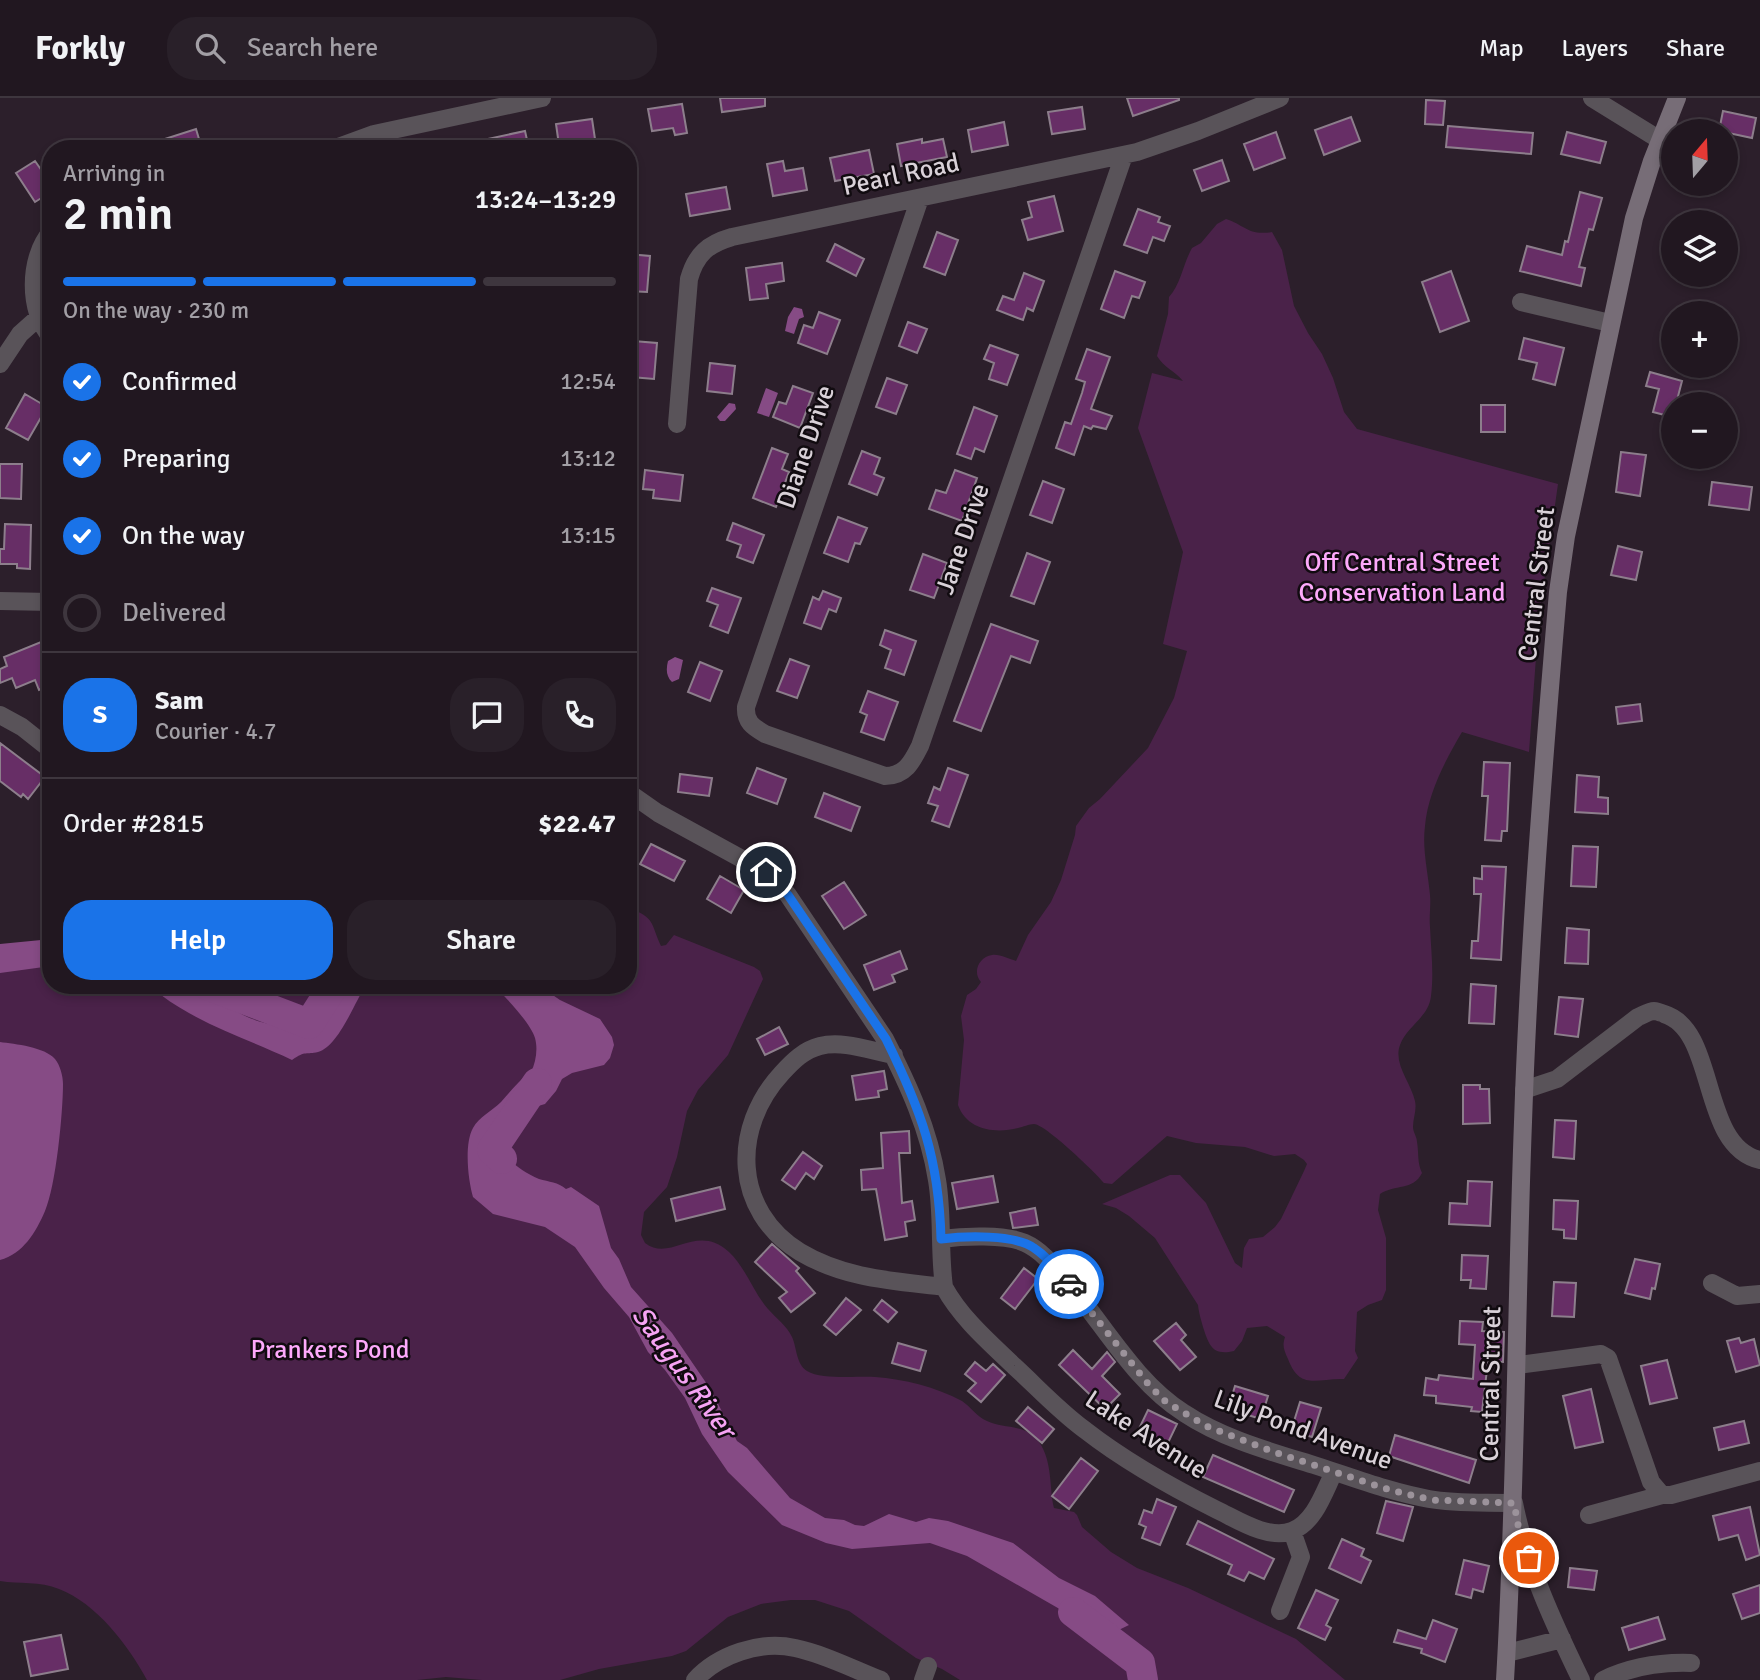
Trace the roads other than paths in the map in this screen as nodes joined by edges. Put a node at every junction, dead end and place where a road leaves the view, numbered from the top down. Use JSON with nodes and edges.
{"nodes":[{"id":1,"x":542,"y":98,"type":"edge"},
{"id":2,"x":1280,"y":98,"type":"edge"},
{"id":3,"x":1592,"y":98,"type":"edge"},
{"id":4,"x":1676,"y":98,"type":"edge"},
{"id":5,"x":358,"y":140,"type":"edge"},
{"id":6,"x":1660,"y":140,"type":"junction"},
{"id":7,"x":1124,"y":155,"type":"junction"},
{"id":8,"x":920,"y":198,"type":"junction"},
{"id":9,"x":42,"y":248,"type":"edge"},
{"id":10,"x":1521,"y":302,"type":"dead end"},
{"id":11,"x":39,"y":317,"type":"junction"},
{"id":12,"x":42,"y":322,"type":"edge"},
{"id":13,"x":1610,"y":323,"type":"junction"},
{"id":14,"x":0,"y":364,"type":"edge"},
{"id":15,"x":677,"y":425,"type":"dead end"},
{"id":16,"x":0,"y":601,"type":"edge"},
{"id":17,"x":42,"y":602,"type":"edge"},
{"id":18,"x":746,"y":714,"type":"joint"},
{"id":19,"x":0,"y":715,"type":"edge"},
{"id":20,"x":42,"y":743,"type":"edge"},
{"id":21,"x":637,"y":798,"type":"edge"},
{"id":22,"x":894,"y":1055,"type":"junction"},
{"id":23,"x":1524,"y":1090,"type":"junction"},
{"id":24,"x":1760,"y":1160,"type":"edge"},
{"id":25,"x":941,"y":1239,"type":"junction"},
{"id":26,"x":1712,"y":1283,"type":"dead end"},
{"id":27,"x":944,"y":1287,"type":"junction"},
{"id":28,"x":1760,"y":1294,"type":"edge"},
{"id":29,"x":1518,"y":1365,"type":"junction"},
{"id":30,"x":1760,"y":1471,"type":"edge"},
{"id":31,"x":1334,"y":1472,"type":"junction"},
{"id":32,"x":1662,"y":1494,"type":"junction"},
{"id":33,"x":1514,"y":1503,"type":"junction"},
{"id":34,"x":1589,"y":1516,"type":"dead end"},
{"id":35,"x":1292,"y":1531,"type":"junction"},
{"id":36,"x":1280,"y":1611,"type":"dead end"},
{"id":37,"x":1562,"y":1639,"type":"junction"},
{"id":38,"x":1507,"y":1653,"type":"junction"},
{"id":39,"x":1691,"y":1663,"type":"dead end"},
{"id":40,"x":695,"y":1680,"type":"edge"},
{"id":41,"x":881,"y":1680,"type":"edge"},
{"id":42,"x":1505,"y":1680,"type":"edge"},
{"id":43,"x":1581,"y":1680,"type":"edge"},
{"id":44,"x":1603,"y":1680,"type":"edge"}],
"edges":[{"from":1,"to":5,"type":"street"},
{"from":2,"to":7,"type":"street","name":"Pearl Road"},
{"from":3,"to":6,"type":"street"},
{"from":4,"to":6,"type":"street","name":"Central Street"},
{"from":6,"to":13,"type":"street","name":"Central Street"},
{"from":7,"to":8,"type":"street","name":"Pearl Road"},
{"from":7,"to":18,"type":"street","name":"Jane Drive"},
{"from":8,"to":15,"type":"street","name":"Pearl Road"},
{"from":8,"to":18,"type":"street","name":"Diane Drive"},
{"from":9,"to":11,"type":"street"},
{"from":10,"to":13,"type":"street"},
{"from":11,"to":12,"type":"street"},
{"from":11,"to":14,"type":"street"},
{"from":13,"to":23,"type":"street","name":"Central Street"},
{"from":16,"to":17,"type":"street"},
{"from":19,"to":20,"type":"street"},
{"from":21,"to":22,"type":"street"},
{"from":22,"to":25,"type":"street"},
{"from":22,"to":27,"type":"street"},
{"from":23,"to":24,"type":"street"},
{"from":23,"to":29,"type":"street","name":"Central Street"},
{"from":25,"to":27,"type":"street"},
{"from":25,"to":31,"type":"street","name":"Lily Pond Avenue"},
{"from":26,"to":28,"type":"street"},
{"from":27,"to":35,"type":"street","name":"Lake Avenue"},
{"from":29,"to":32,"type":"street"},
{"from":29,"to":33,"type":"street","name":"Central Street"},
{"from":30,"to":32,"type":"street"},
{"from":31,"to":33,"type":"street","name":"Lily Pond Avenue"},
{"from":31,"to":35,"type":"street"},
{"from":32,"to":34,"type":"street"},
{"from":33,"to":37,"type":"street"},
{"from":33,"to":38,"type":"street","name":"Central Street"},
{"from":35,"to":36,"type":"street"},
{"from":37,"to":38,"type":"street"},
{"from":37,"to":43,"type":"street"},
{"from":38,"to":42,"type":"street","name":"Central Street"},
{"from":39,"to":44,"type":"street"},
{"from":40,"to":41,"type":"street"}]}
